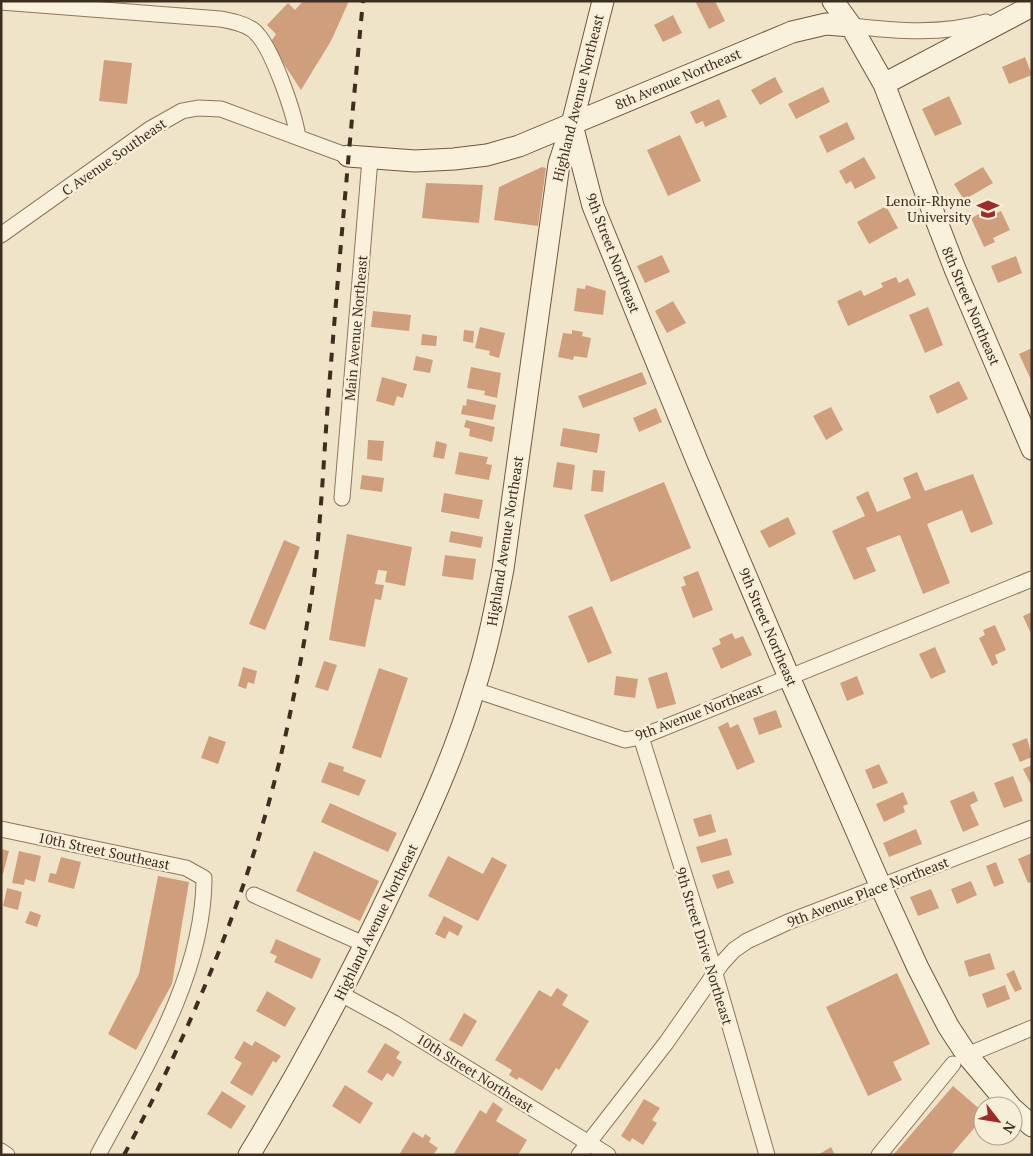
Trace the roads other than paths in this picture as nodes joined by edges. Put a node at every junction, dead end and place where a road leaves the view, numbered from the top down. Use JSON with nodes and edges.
{"nodes":[{"id":1,"x":603,"y":1,"type":"edge"},
{"id":2,"x":833,"y":1,"type":"edge"},
{"id":3,"x":1,"y":2,"type":"edge"},
{"id":4,"x":1032,"y":6,"type":"edge"},
{"id":5,"x":1012,"y":15,"type":"junction"},
{"id":6,"x":850,"y":26,"type":"junction"},
{"id":7,"x":884,"y":84,"type":"junction"},
{"id":8,"x":572,"y":124,"type":"junction"},
{"id":9,"x":298,"y":137,"type":"junction"},
{"id":10,"x":348,"y":156,"type":"joint"},
{"id":11,"x":370,"y":159,"type":"junction"},
{"id":12,"x":1,"y":235,"type":"edge"},
{"id":13,"x":1032,"y":448,"type":"edge"},
{"id":14,"x":342,"y":498,"type":"dead end"},
{"id":15,"x":1032,"y":579,"type":"edge"},
{"id":16,"x":788,"y":677,"type":"junction"},
{"id":17,"x":475,"y":690,"type":"junction"},
{"id":18,"x":641,"y":737,"type":"junction"},
{"id":19,"x":1032,"y":828,"type":"edge"},
{"id":20,"x":1,"y":829,"type":"edge"},
{"id":21,"x":882,"y":887,"type":"junction"},
{"id":22,"x":254,"y":895,"type":"dead end"},
{"id":23,"x":366,"y":945,"type":"junction"},
{"id":24,"x":714,"y":973,"type":"junction"},
{"id":25,"x":341,"y":994,"type":"junction"},
{"id":26,"x":1032,"y":1028,"type":"edge"},
{"id":27,"x":960,"y":1060,"type":"junction"},
{"id":28,"x":999,"y":1096,"type":"edge"},
{"id":29,"x":584,"y":1149,"type":"edge"},
{"id":30,"x":1,"y":1151,"type":"edge"},
{"id":31,"x":7,"y":1155,"type":"edge"},
{"id":32,"x":98,"y":1155,"type":"edge"},
{"id":33,"x":249,"y":1155,"type":"edge"},
{"id":34,"x":608,"y":1155,"type":"edge"},
{"id":35,"x":767,"y":1155,"type":"edge"},
{"id":36,"x":879,"y":1155,"type":"edge"}],
"edges":[{"from":1,"to":8,"type":"main road","name":"Highland Avenue Northeast"},
{"from":2,"to":6,"type":"main road","name":"8th Street Northeast"},
{"from":3,"to":9,"type":"street"},
{"from":4,"to":5,"type":"main road"},
{"from":5,"to":6,"type":"street","name":"8th Avenue Northeast"},
{"from":5,"to":7,"type":"main road"},
{"from":6,"to":7,"type":"main road","name":"8th Street Northeast"},
{"from":6,"to":8,"type":"main road","name":"8th Avenue Northeast"},
{"from":7,"to":13,"type":"main road","name":"8th Street Northeast"},
{"from":8,"to":11,"type":"main road","name":"8th Avenue Northeast"},
{"from":8,"to":16,"type":"main road","name":"9th Street Northeast"},
{"from":8,"to":17,"type":"main road","name":"Highland Avenue Northeast"},
{"from":9,"to":10,"type":"street","name":"C Avenue Southeast"},
{"from":9,"to":12,"type":"street","name":"C Avenue Southeast"},
{"from":10,"to":11,"type":"main road","name":"8th Avenue Northeast"},
{"from":11,"to":14,"type":"street","name":"Main Avenue Northeast"},
{"from":15,"to":16,"type":"street","name":"9th Avenue Northeast"},
{"from":16,"to":18,"type":"street","name":"9th Avenue Northeast"},
{"from":16,"to":21,"type":"main road","name":"9th Street Northeast"},
{"from":17,"to":18,"type":"street","name":"9th Avenue Northeast"},
{"from":17,"to":23,"type":"main road","name":"Highland Avenue Northeast"},
{"from":18,"to":24,"type":"street","name":"9th Street Drive Northeast"},
{"from":19,"to":21,"type":"street","name":"9th Avenue Place Northeast"},
{"from":20,"to":32,"type":"street","name":"10th Street Southeast"},
{"from":21,"to":24,"type":"street","name":"9th Avenue Place Northeast"},
{"from":21,"to":27,"type":"main road","name":"9th Street Northeast"},
{"from":22,"to":23,"type":"street"},
{"from":23,"to":25,"type":"main road","name":"Highland Avenue Northeast"},
{"from":24,"to":29,"type":"street"},
{"from":24,"to":35,"type":"street","name":"9th Street Drive Northeast"},
{"from":25,"to":29,"type":"street","name":"10th Street Northeast"},
{"from":25,"to":33,"type":"main road","name":"Highland Avenue Northeast"},
{"from":26,"to":27,"type":"street"},
{"from":27,"to":28,"type":"main road","name":"9th Street Northeast"},
{"from":27,"to":36,"type":"street"},
{"from":29,"to":34,"type":"street","name":"10th Street Northeast"},
{"from":30,"to":31,"type":"street"}]}
